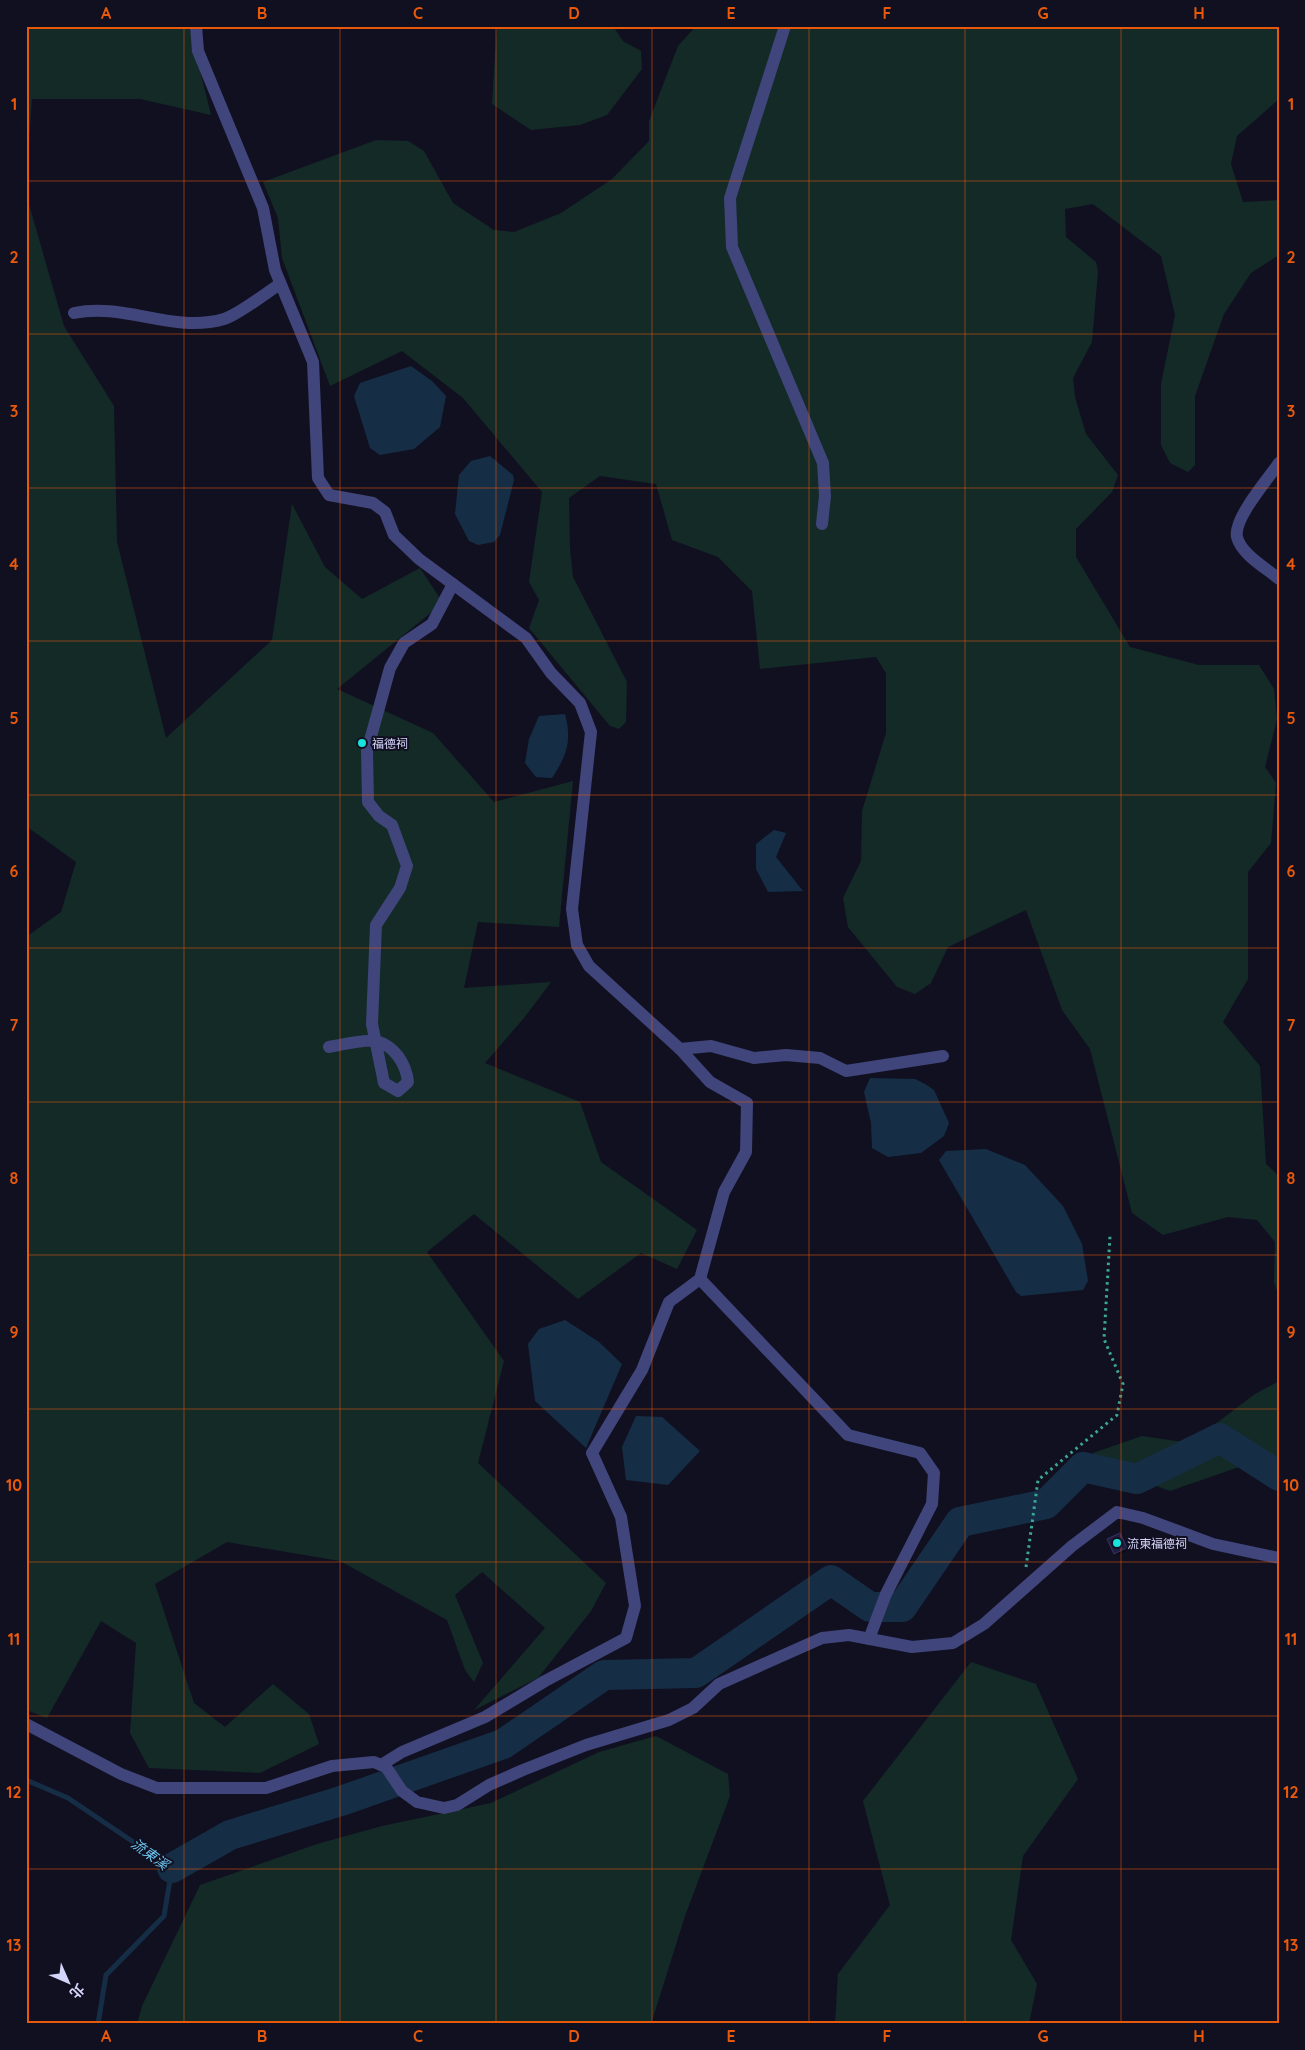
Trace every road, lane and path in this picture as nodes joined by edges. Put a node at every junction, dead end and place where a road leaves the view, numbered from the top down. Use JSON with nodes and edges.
{"nodes":[{"id":1,"x":196,"y":26,"type":"edge"},
{"id":2,"x":785,"y":26,"type":"edge"},
{"id":3,"x":280,"y":284,"type":"junction"},
{"id":4,"x":74,"y":313,"type":"dead end"},
{"id":5,"x":1279,"y":463,"type":"edge"},
{"id":6,"x":822,"y":524,"type":"dead end"},
{"id":7,"x":1279,"y":579,"type":"edge"},
{"id":8,"x":453,"y":584,"type":"junction"},
{"id":9,"x":329,"y":1047,"type":"dead end"},
{"id":10,"x":680,"y":1049,"type":"junction"},
{"id":11,"x":942,"y":1056,"type":"dead end"},
{"id":12,"x":1110,"y":1236,"type":"dead end"},
{"id":13,"x":700,"y":1279,"type":"junction"},
{"id":14,"x":1029,"y":1546,"type":"dead end"},
{"id":15,"x":1279,"y":1558,"type":"edge"},
{"id":16,"x":869,"y":1638,"type":"junction"},
{"id":17,"x":26,"y":1724,"type":"edge"},
{"id":18,"x":384,"y":1766,"type":"junction"}],
"edges":[{"from":1,"to":3,"type":"street"},
{"from":2,"to":6,"type":"street"},
{"from":3,"to":4,"type":"street"},
{"from":3,"to":8,"type":"street"},
{"from":5,"to":7,"type":"street"},
{"from":8,"to":9,"type":"street"},
{"from":8,"to":10,"type":"street"},
{"from":10,"to":11,"type":"street"},
{"from":10,"to":13,"type":"street"},
{"from":12,"to":14,"type":"path"},
{"from":13,"to":16,"type":"street"},
{"from":13,"to":18,"type":"street"},
{"from":15,"to":16,"type":"street"},
{"from":16,"to":18,"type":"street"},
{"from":17,"to":18,"type":"street"}]}
